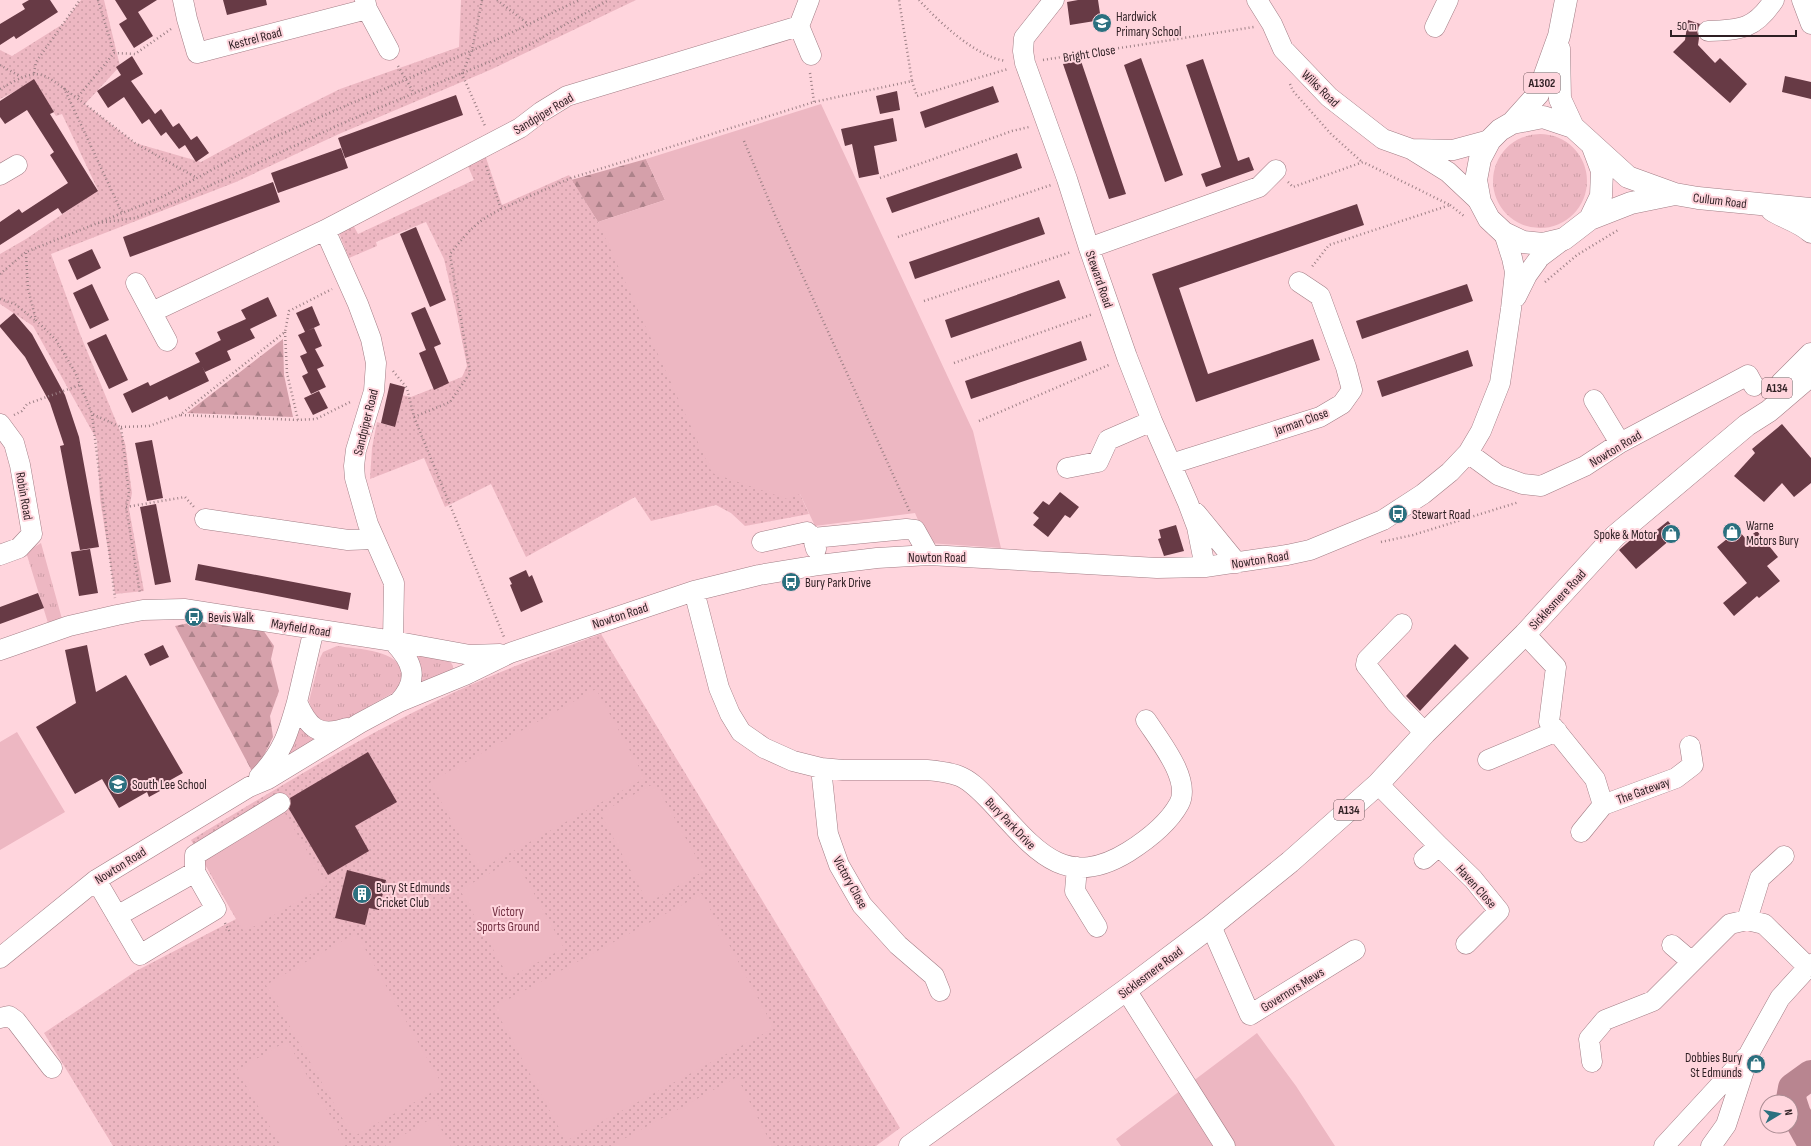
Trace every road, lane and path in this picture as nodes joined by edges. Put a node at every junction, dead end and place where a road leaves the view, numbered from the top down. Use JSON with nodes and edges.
{"nodes":[{"id":1,"x":80,"y":0,"type":"edge"},
{"id":2,"x":98,"y":0,"type":"edge"},
{"id":3,"x":482,"y":0,"type":"edge"},
{"id":4,"x":497,"y":0,"type":"edge"},
{"id":5,"x":579,"y":0,"type":"edge"},
{"id":6,"x":609,"y":0,"type":"edge"},
{"id":7,"x":809,"y":0,"type":"edge"},
{"id":8,"x":899,"y":0,"type":"edge"},
{"id":9,"x":919,"y":0,"type":"edge"},
{"id":10,"x":1054,"y":0,"type":"edge"},
{"id":11,"x":1257,"y":0,"type":"edge"},
{"id":12,"x":1448,"y":0,"type":"edge"},
{"id":13,"x":1566,"y":0,"type":"edge"},
{"id":14,"x":1774,"y":0,"type":"edge"},
{"id":15,"x":1802,"y":0,"type":"edge"},
{"id":16,"x":366,"y":5,"type":"edge"},
{"id":17,"x":185,"y":9,"type":"edge"},
{"id":18,"x":528,"y":24,"type":"junction"},
{"id":19,"x":1272,"y":24,"type":"junction"},
{"id":20,"x":1811,"y":24,"type":"edge"},
{"id":21,"x":799,"y":26,"type":"junction"},
{"id":22,"x":1435,"y":27,"type":"dead end"},
{"id":23,"x":1708,"y":31,"type":"dead end"},
{"id":24,"x":1559,"y":36,"type":"junction"},
{"id":25,"x":389,"y":50,"type":"joint"},
{"id":26,"x":472,"y":50,"type":"junction"},
{"id":27,"x":114,"y":53,"type":"junction"},
{"id":28,"x":810,"y":55,"type":"joint"},
{"id":29,"x":1024,"y":57,"type":"junction"},
{"id":30,"x":0,"y":65,"type":"edge"},
{"id":31,"x":34,"y":73,"type":"junction"},
{"id":32,"x":462,"y":74,"type":"junction"},
{"id":33,"x":21,"y":77,"type":"junction"},
{"id":34,"x":405,"y":79,"type":"junction"},
{"id":35,"x":912,"y":81,"type":"junction"},
{"id":36,"x":64,"y":88,"type":"junction"},
{"id":37,"x":0,"y":89,"type":"edge"},
{"id":38,"x":414,"y":93,"type":"junction"},
{"id":39,"x":77,"y":98,"type":"junction"},
{"id":40,"x":814,"y":102,"type":"junction"},
{"id":41,"x":1047,"y":122,"type":"junction"},
{"id":42,"x":1512,"y":123,"type":"junction"},
{"id":43,"x":1573,"y":127,"type":"junction"},
{"id":44,"x":1490,"y":140,"type":"junction"},
{"id":45,"x":744,"y":141,"type":"dead end"},
{"id":46,"x":486,"y":146,"type":"junction"},
{"id":47,"x":1593,"y":147,"type":"junction"},
{"id":48,"x":1411,"y":149,"type":"junction"},
{"id":49,"x":1276,"y":170,"type":"joint"},
{"id":50,"x":197,"y":178,"type":"junction"},
{"id":51,"x":880,"y":178,"type":"dead end"},
{"id":52,"x":1067,"y":178,"type":"junction"},
{"id":53,"x":1675,"y":194,"type":"junction"},
{"id":54,"x":1480,"y":202,"type":"junction"},
{"id":55,"x":1766,"y":206,"type":"junction"},
{"id":56,"x":500,"y":209,"type":"junction"},
{"id":57,"x":1811,"y":209,"type":"edge"},
{"id":58,"x":122,"y":213,"type":"junction"},
{"id":59,"x":1590,"y":219,"type":"junction"},
{"id":60,"x":94,"y":224,"type":"junction"},
{"id":61,"x":1620,"y":229,"type":"dead end"},
{"id":62,"x":324,"y":230,"type":"junction"},
{"id":63,"x":1811,"y":232,"type":"edge"},
{"id":64,"x":1504,"y":233,"type":"junction"},
{"id":65,"x":898,"y":237,"type":"dead end"},
{"id":66,"x":1564,"y":239,"type":"junction"},
{"id":67,"x":1089,"y":248,"type":"junction"},
{"id":68,"x":26,"y":252,"type":"junction"},
{"id":69,"x":0,"y":274,"type":"edge"},
{"id":70,"x":347,"y":281,"type":"junction"},
{"id":71,"x":1299,"y":282,"type":"joint"},
{"id":72,"x":136,"y":283,"type":"dead end"},
{"id":73,"x":1542,"y":284,"type":"dead end"},
{"id":74,"x":0,"y":299,"type":"edge"},
{"id":75,"x":924,"y":301,"type":"dead end"},
{"id":76,"x":1110,"y":308,"type":"junction"},
{"id":77,"x":1511,"y":308,"type":"junction"},
{"id":78,"x":152,"y":312,"type":"junction"},
{"id":79,"x":36,"y":320,"type":"junction"},
{"id":80,"x":285,"y":332,"type":"junction"},
{"id":81,"x":167,"y":341,"type":"dead end"},
{"id":82,"x":1811,"y":354,"type":"edge"},
{"id":83,"x":1127,"y":357,"type":"junction"},
{"id":84,"x":954,"y":363,"type":"dead end"},
{"id":85,"x":392,"y":369,"type":"dead end"},
{"id":86,"x":1811,"y":375,"type":"edge"},
{"id":87,"x":80,"y":385,"type":"junction"},
{"id":88,"x":1754,"y":386,"type":"dead end"},
{"id":89,"x":374,"y":390,"type":"junction"},
{"id":90,"x":1594,"y":400,"type":"dead end"},
{"id":91,"x":92,"y":414,"type":"junction"},
{"id":92,"x":180,"y":416,"type":"junction"},
{"id":93,"x":414,"y":417,"type":"junction"},
{"id":94,"x":6,"y":420,"type":"edge"},
{"id":95,"x":298,"y":420,"type":"junction"},
{"id":96,"x":980,"y":421,"type":"dead end"},
{"id":97,"x":1152,"y":421,"type":"junction"},
{"id":98,"x":1747,"y":425,"type":"junction"},
{"id":99,"x":121,"y":427,"type":"junction"},
{"id":100,"x":1620,"y":443,"type":"junction"},
{"id":101,"x":1468,"y":453,"type":"junction"},
{"id":102,"x":1170,"y":464,"type":"junction"},
{"id":103,"x":1067,"y":468,"type":"dead end"},
{"id":104,"x":1541,"y":486,"type":"junction"},
{"id":105,"x":1188,"y":503,"type":"junction"},
{"id":106,"x":126,"y":507,"type":"junction"},
{"id":107,"x":205,"y":519,"type":"joint"},
{"id":108,"x":915,"y":530,"type":"junction"},
{"id":109,"x":813,"y":538,"type":"junction"},
{"id":110,"x":374,"y":539,"type":"junction"},
{"id":111,"x":762,"y":542,"type":"dead end"},
{"id":112,"x":1378,"y":543,"type":"dead end"},
{"id":113,"x":0,"y":555,"type":"edge"},
{"id":114,"x":929,"y":555,"type":"junction"},
{"id":115,"x":1237,"y":563,"type":"junction"},
{"id":116,"x":819,"y":565,"type":"junction"},
{"id":117,"x":1205,"y":567,"type":"junction"},
{"id":118,"x":694,"y":591,"type":"junction"},
{"id":119,"x":143,"y":610,"type":"junction"},
{"id":120,"x":117,"y":615,"type":"junction"},
{"id":121,"x":1402,"y":624,"type":"dead end"},
{"id":122,"x":314,"y":629,"type":"junction"},
{"id":123,"x":1525,"y":634,"type":"junction"},
{"id":124,"x":393,"y":641,"type":"junction"},
{"id":125,"x":0,"y":650,"type":"edge"},
{"id":126,"x":510,"y":653,"type":"junction"},
{"id":127,"x":297,"y":702,"type":"junction"},
{"id":128,"x":399,"y":702,"type":"junction"},
{"id":129,"x":1146,"y":720,"type":"dead end"},
{"id":130,"x":360,"y":723,"type":"junction"},
{"id":131,"x":1557,"y":731,"type":"junction"},
{"id":132,"x":1425,"y":733,"type":"junction"},
{"id":133,"x":1690,"y":746,"type":"dead end"},
{"id":134,"x":1488,"y":760,"type":"dead end"},
{"id":135,"x":821,"y":768,"type":"junction"},
{"id":136,"x":1378,"y":784,"type":"junction"},
{"id":137,"x":249,"y":787,"type":"junction"},
{"id":138,"x":280,"y":803,"type":"dead end"},
{"id":139,"x":1603,"y":805,"type":"junction"},
{"id":140,"x":1581,"y":832,"type":"dead end"},
{"id":141,"x":1439,"y":846,"type":"junction"},
{"id":142,"x":1784,"y":856,"type":"dead end"},
{"id":143,"x":1424,"y":859,"type":"dead end"},
{"id":144,"x":1077,"y":867,"type":"junction"},
{"id":145,"x":195,"y":872,"type":"junction"},
{"id":146,"x":96,"y":880,"type":"junction"},
{"id":147,"x":117,"y":916,"type":"junction"},
{"id":148,"x":1747,"y":920,"type":"junction"},
{"id":149,"x":1211,"y":926,"type":"junction"},
{"id":150,"x":1097,"y":928,"type":"dead end"},
{"id":151,"x":1466,"y":944,"type":"dead end"},
{"id":152,"x":1672,"y":945,"type":"dead end"},
{"id":153,"x":1355,"y":950,"type":"dead end"},
{"id":154,"x":0,"y":958,"type":"edge"},
{"id":155,"x":1692,"y":962,"type":"junction"},
{"id":156,"x":1809,"y":966,"type":"edge"},
{"id":157,"x":1126,"y":990,"type":"junction"},
{"id":158,"x":940,"y":991,"type":"dead end"},
{"id":159,"x":0,"y":1018,"type":"edge"},
{"id":160,"x":1750,"y":1052,"type":"junction"},
{"id":161,"x":1592,"y":1062,"type":"dead end"},
{"id":162,"x":52,"y":1068,"type":"dead end"},
{"id":163,"x":910,"y":1146,"type":"edge"},
{"id":164,"x":1225,"y":1146,"type":"edge"},
{"id":165,"x":1664,"y":1146,"type":"edge"},
{"id":166,"x":1711,"y":1146,"type":"edge"}],
"edges":[{"from":1,"to":31,"type":"path"},
{"from":2,"to":27,"type":"path"},
{"from":3,"to":26,"type":"path"},
{"from":4,"to":18,"type":"path"},
{"from":5,"to":18,"type":"path"},
{"from":6,"to":32,"type":"path"},
{"from":7,"to":21,"type":"street"},
{"from":8,"to":35,"type":"path"},
{"from":9,"to":29,"type":"path"},
{"from":10,"to":29,"type":"street"},
{"from":11,"to":19,"type":"street","name":"Wilks Road"},
{"from":12,"to":22,"type":"street"},
{"from":13,"to":24,"type":"main road","number":"A1302"},
{"from":14,"to":23,"type":"street"},
{"from":15,"to":20,"type":"street"},
{"from":16,"to":17,"type":"street","name":"Kestrel Road"},
{"from":16,"to":25,"type":"street"},
{"from":17,"to":27,"type":"path"},
{"from":18,"to":26,"type":"path"},
{"from":19,"to":29,"type":"path","name":"Bright Close"},
{"from":19,"to":48,"type":"street","name":"Wilks Road"},
{"from":21,"to":28,"type":"street"},
{"from":21,"to":46,"type":"street","name":"Sandpiper Road"},
{"from":24,"to":42,"type":"main road","number":"A1302"},
{"from":24,"to":43,"type":"main road","number":"A1302"},
{"from":25,"to":34,"type":"path"},
{"from":26,"to":32,"type":"path"},
{"from":26,"to":34,"type":"path"},
{"from":27,"to":39,"type":"path"},
{"from":28,"to":40,"type":"path"},
{"from":29,"to":35,"type":"path"},
{"from":29,"to":41,"type":"street","name":"Steward Road"},
{"from":30,"to":33,"type":"path"},
{"from":31,"to":33,"type":"path"},
{"from":31,"to":36,"type":"path"},
{"from":32,"to":38,"type":"path"},
{"from":32,"to":46,"type":"path"},
{"from":33,"to":37,"type":"path"},
{"from":34,"to":38,"type":"path"},
{"from":34,"to":50,"type":"path"},
{"from":35,"to":40,"type":"path"},
{"from":36,"to":39,"type":"path"},
{"from":36,"to":58,"type":"path"},
{"from":38,"to":60,"type":"path"},
{"from":39,"to":50,"type":"path"},
{"from":40,"to":56,"type":"path"},
{"from":41,"to":51,"type":"path"},
{"from":41,"to":52,"type":"street","name":"Steward Road"},
{"from":42,"to":43,"type":"main road"},
{"from":42,"to":44,"type":"main road"},
{"from":43,"to":47,"type":"main road"},
{"from":44,"to":48,"type":"street","name":"Wilks Road"},
{"from":44,"to":54,"type":"main road"},
{"from":45,"to":108,"type":"path"},
{"from":46,"to":56,"type":"path"},
{"from":46,"to":62,"type":"street","name":"Sandpiper Road"},
{"from":47,"to":53,"type":"main road","name":"Cullum Road"},
{"from":47,"to":59,"type":"main road"},
{"from":48,"to":54,"type":"street","name":"Wilks Road"},
{"from":49,"to":67,"type":"street"},
{"from":49,"to":71,"type":"path"},
{"from":50,"to":58,"type":"path"},
{"from":52,"to":65,"type":"path"},
{"from":52,"to":67,"type":"street","name":"Steward Road"},
{"from":53,"to":55,"type":"main road","name":"Cullum Road"},
{"from":53,"to":59,"type":"main road","name":"Cullum Road"},
{"from":54,"to":64,"type":"main road"},
{"from":55,"to":57,"type":"main road","name":"Cullum Road"},
{"from":55,"to":63,"type":"main road","name":"Cullum Road"},
{"from":56,"to":93,"type":"path"},
{"from":58,"to":60,"type":"path"},
{"from":59,"to":66,"type":"main road"},
{"from":60,"to":68,"type":"path"},
{"from":61,"to":73,"type":"path"},
{"from":62,"to":70,"type":"street","name":"Sandpiper Road"},
{"from":62,"to":78,"type":"street","name":"Sandpiper Road"},
{"from":64,"to":66,"type":"main road"},
{"from":64,"to":77,"type":"street","name":"Nowton Road"},
{"from":66,"to":77,"type":"street","name":"Nowton Road"},
{"from":67,"to":75,"type":"path"},
{"from":67,"to":76,"type":"street","name":"Steward Road"},
{"from":68,"to":69,"type":"path"},
{"from":68,"to":79,"type":"path"},
{"from":70,"to":80,"type":"path"},
{"from":70,"to":89,"type":"street","name":"Sandpiper Road"},
{"from":71,"to":102,"type":"street","name":"Jarman Close"},
{"from":72,"to":78,"type":"street"},
{"from":74,"to":79,"type":"path"},
{"from":76,"to":83,"type":"street","name":"Steward Road"},
{"from":76,"to":84,"type":"path"},
{"from":77,"to":101,"type":"street","name":"Nowton Road"},
{"from":78,"to":81,"type":"street"},
{"from":79,"to":87,"type":"path"},
{"from":80,"to":92,"type":"path"},
{"from":80,"to":95,"type":"path"},
{"from":82,"to":98,"type":"main road","name":"Sicklesmere Road","number":"A134"},
{"from":83,"to":96,"type":"path"},
{"from":83,"to":97,"type":"street","name":"Steward Road"},
{"from":85,"to":93,"type":"path"},
{"from":86,"to":98,"type":"main road","name":"Sicklesmere Road","number":"A134"},
{"from":87,"to":91,"type":"path"},
{"from":87,"to":94,"type":"path"},
{"from":88,"to":100,"type":"street","name":"Nowton Road"},
{"from":89,"to":95,"type":"path"},
{"from":89,"to":110,"type":"street","name":"Sandpiper Road"},
{"from":90,"to":100,"type":"street"},
{"from":91,"to":99,"type":"path"},
{"from":91,"to":120,"type":"path"},
{"from":92,"to":95,"type":"path"},
{"from":92,"to":99,"type":"path"},
{"from":93,"to":126,"type":"path"},
{"from":94,"to":113,"type":"street","name":"Robin Road"},
{"from":97,"to":102,"type":"street","name":"Steward Road"},
{"from":97,"to":103,"type":"street"},
{"from":98,"to":123,"type":"main road","name":"Sicklesmere Road","number":"A134"},
{"from":99,"to":106,"type":"path"},
{"from":100,"to":104,"type":"street","name":"Nowton Road"},
{"from":101,"to":104,"type":"street"},
{"from":101,"to":115,"type":"street","name":"Nowton Road"},
{"from":102,"to":105,"type":"street","name":"Steward Road"},
{"from":104,"to":112,"type":"path"},
{"from":105,"to":115,"type":"street","name":"Steward Road"},
{"from":105,"to":117,"type":"street","name":"Steward Road"},
{"from":106,"to":107,"type":"path"},
{"from":106,"to":119,"type":"path"},
{"from":107,"to":110,"type":"street"},
{"from":108,"to":109,"type":"street"},
{"from":108,"to":114,"type":"street"},
{"from":109,"to":111,"type":"street"},
{"from":109,"to":116,"type":"street"},
{"from":110,"to":124,"type":"street","name":"Sandpiper Road"},
{"from":114,"to":116,"type":"street","name":"Nowton Road"},
{"from":114,"to":117,"type":"street","name":"Nowton Road"},
{"from":115,"to":117,"type":"street","name":"Nowton Road"},
{"from":116,"to":118,"type":"street","name":"Nowton Road"},
{"from":118,"to":126,"type":"street","name":"Nowton Road"},
{"from":118,"to":135,"type":"street","name":"Bury Park Drive"},
{"from":119,"to":120,"type":"street","name":"Mayfield Road"},
{"from":119,"to":122,"type":"street","name":"Mayfield Road"},
{"from":120,"to":125,"type":"street","name":"Mayfield Road"},
{"from":121,"to":132,"type":"street"},
{"from":122,"to":124,"type":"street","name":"Mayfield Road"},
{"from":122,"to":127,"type":"street","name":"Nowton Road"},
{"from":123,"to":131,"type":"street","name":"The Gateway"},
{"from":123,"to":132,"type":"main road","name":"Sicklesmere Road","number":"A134"},
{"from":124,"to":126,"type":"street","name":"Mayfield Road"},
{"from":124,"to":128,"type":"street"},
{"from":126,"to":128,"type":"street","name":"Nowton Road"},
{"from":127,"to":130,"type":"street","name":"Nowton Road"},
{"from":127,"to":137,"type":"street","name":"Nowton Road"},
{"from":128,"to":130,"type":"street","name":"Nowton Road"},
{"from":129,"to":144,"type":"street","name":"Bury Park Drive"},
{"from":130,"to":137,"type":"street","name":"Nowton Road"},
{"from":131,"to":134,"type":"street"},
{"from":131,"to":139,"type":"street","name":"The Gateway"},
{"from":132,"to":136,"type":"main road","name":"Sicklesmere Road","number":"A134"},
{"from":133,"to":139,"type":"street","name":"The Gateway"},
{"from":135,"to":144,"type":"street","name":"Bury Park Drive"},
{"from":135,"to":158,"type":"street","name":"Victory Close"},
{"from":136,"to":141,"type":"street"},
{"from":136,"to":149,"type":"main road","name":"Sicklesmere Road","number":"A134"},
{"from":137,"to":146,"type":"street","name":"Nowton Road"},
{"from":138,"to":145,"type":"street"},
{"from":139,"to":140,"type":"street"},
{"from":141,"to":143,"type":"street"},
{"from":141,"to":151,"type":"street","name":"Haven Close"},
{"from":142,"to":148,"type":"street"},
{"from":144,"to":150,"type":"street"},
{"from":145,"to":147,"type":"street"},
{"from":145,"to":147,"type":"street"},
{"from":146,"to":147,"type":"street"},
{"from":146,"to":154,"type":"street","name":"Nowton Road"},
{"from":148,"to":155,"type":"street"},
{"from":148,"to":156,"type":"street"},
{"from":149,"to":153,"type":"street","name":"Governors Mews"},
{"from":149,"to":157,"type":"main road","name":"Sicklesmere Road","number":"A134"},
{"from":152,"to":155,"type":"street"},
{"from":155,"to":161,"type":"street"},
{"from":156,"to":160,"type":"street"},
{"from":157,"to":163,"type":"main road","name":"Sicklesmere Road","number":"A134"},
{"from":157,"to":164,"type":"street"},
{"from":159,"to":162,"type":"street"},
{"from":160,"to":165,"type":"street"},
{"from":160,"to":166,"type":"street"}]}
